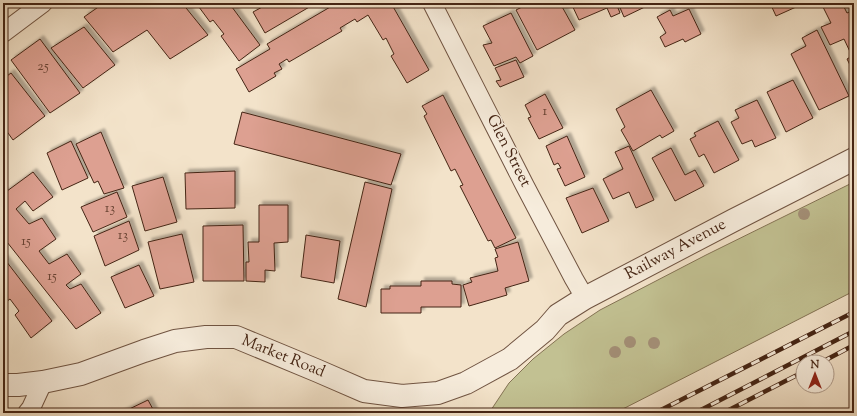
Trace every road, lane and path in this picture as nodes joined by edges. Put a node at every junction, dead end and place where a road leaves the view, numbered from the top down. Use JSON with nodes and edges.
{"nodes":[{"id":1,"x":43,"y":3,"type":"edge"},
{"id":2,"x":434,"y":4,"type":"edge"},
{"id":3,"x":3,"y":33,"type":"edge"},
{"id":4,"x":854,"y":159,"type":"edge"},
{"id":5,"x":585,"y":298,"type":"junction"},
{"id":6,"x":510,"y":359,"type":"joint"},
{"id":7,"x":43,"y":382,"type":"junction"},
{"id":8,"x":3,"y":385,"type":"edge"},
{"id":9,"x":27,"y":413,"type":"edge"}],
"edges":[{"from":1,"to":3,"type":"street"},
{"from":2,"to":5,"type":"street","name":"Glen Street"},
{"from":4,"to":5,"type":"street","name":"Railway Avenue"},
{"from":5,"to":6,"type":"street","name":"Railway Avenue"},
{"from":6,"to":7,"type":"street","name":"Market Road"},
{"from":7,"to":8,"type":"street","name":"Market Road"},
{"from":7,"to":9,"type":"street"}]}
